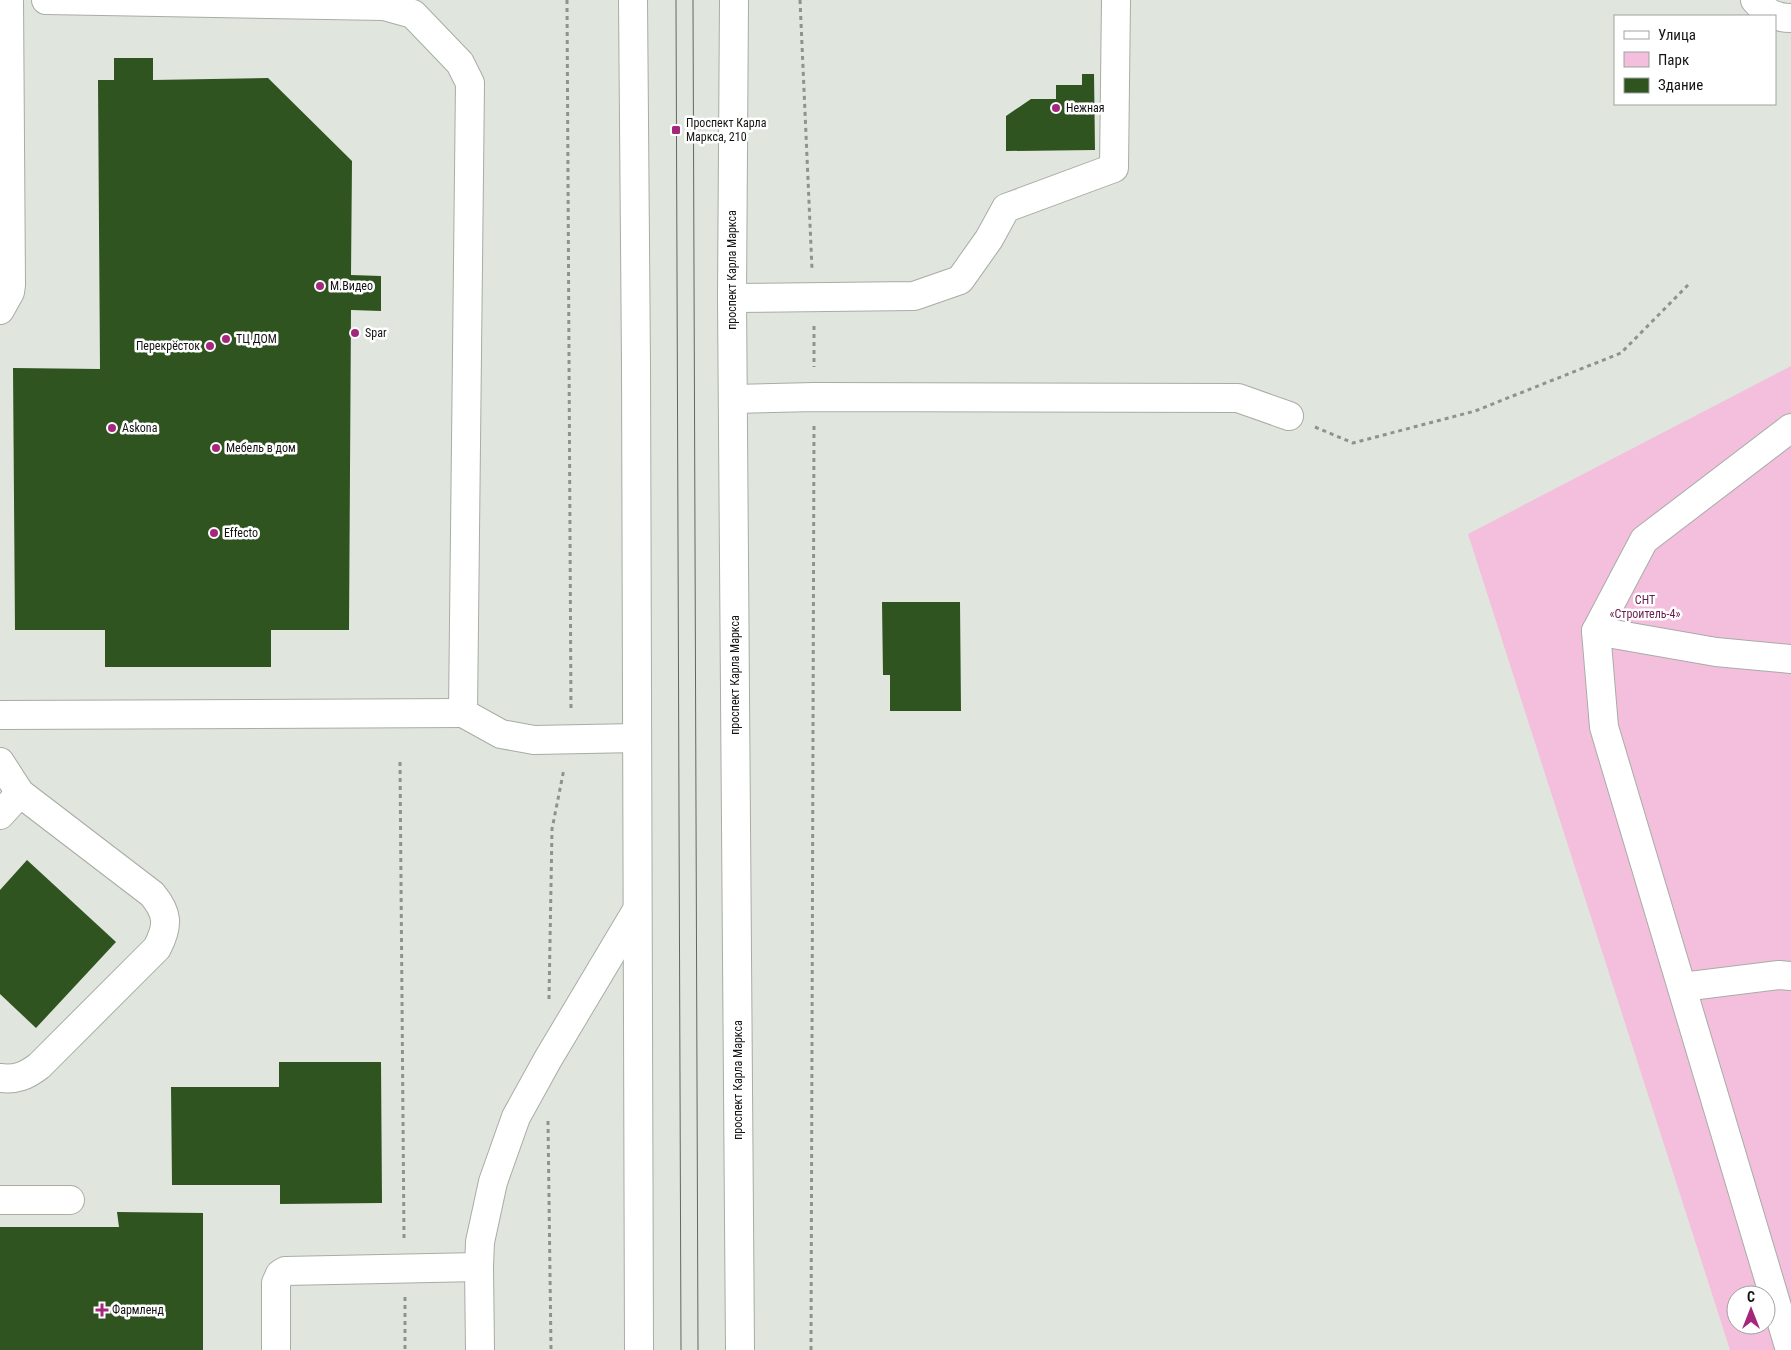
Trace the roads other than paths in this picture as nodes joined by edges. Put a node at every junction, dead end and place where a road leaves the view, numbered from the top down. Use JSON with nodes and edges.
{"nodes":[{"id":1,"x":9,"y":0,"type":"edge"},
{"id":2,"x":46,"y":0,"type":"edge"},
{"id":3,"x":633,"y":0,"type":"edge"},
{"id":4,"x":734,"y":0,"type":"edge"},
{"id":5,"x":1116,"y":0,"type":"edge"},
{"id":6,"x":1755,"y":0,"type":"edge"},
{"id":7,"x":1774,"y":15,"type":"edge"},
{"id":8,"x":1776,"y":16,"type":"edge"},
{"id":9,"x":1791,"y":18,"type":"edge"},
{"id":10,"x":732,"y":298,"type":"junction"},
{"id":11,"x":0,"y":310,"type":"edge"},
{"id":12,"x":733,"y":399,"type":"junction"},
{"id":13,"x":1289,"y":416,"type":"road end"},
{"id":14,"x":1791,"y":428,"type":"edge"},
{"id":15,"x":1596,"y":631,"type":"junction"},
{"id":16,"x":1791,"y":659,"type":"edge"},
{"id":17,"x":463,"y":713,"type":"junction"},
{"id":18,"x":0,"y":715,"type":"edge"},
{"id":19,"x":637,"y":738,"type":"junction"},
{"id":20,"x":0,"y":762,"type":"edge"},
{"id":21,"x":20,"y":793,"type":"junction"},
{"id":22,"x":0,"y":815,"type":"edge"},
{"id":23,"x":637,"y":910,"type":"junction"},
{"id":24,"x":1791,"y":976,"type":"edge"},
{"id":25,"x":1682,"y":987,"type":"junction"},
{"id":26,"x":0,"y":1078,"type":"edge"},
{"id":27,"x":0,"y":1200,"type":"edge"},
{"id":28,"x":70,"y":1200,"type":"dead end"},
{"id":29,"x":479,"y":1268,"type":"junction"},
{"id":30,"x":1780,"y":1276,"type":"edge"},
{"id":31,"x":276,"y":1350,"type":"edge"},
{"id":32,"x":480,"y":1350,"type":"edge"},
{"id":33,"x":639,"y":1350,"type":"edge"},
{"id":34,"x":740,"y":1350,"type":"edge"},
{"id":35,"x":1790,"y":1350,"type":"edge"}],
"edges":[{"from":1,"to":11,"type":"main road"},
{"from":2,"to":17,"type":"main road"},
{"from":3,"to":19,"type":"main road"},
{"from":4,"to":10,"type":"main road","name":"проспект Карла Маркса"},
{"from":5,"to":10,"type":"main road"},
{"from":6,"to":7,"type":"main road"},
{"from":8,"to":9,"type":"main road"},
{"from":10,"to":12,"type":"main road","name":"проспект Карла Маркса"},
{"from":12,"to":13,"type":"main road"},
{"from":12,"to":34,"type":"main road","name":"проспект Карла Маркса"},
{"from":14,"to":15,"type":"main road"},
{"from":15,"to":16,"type":"main road"},
{"from":15,"to":25,"type":"main road"},
{"from":17,"to":18,"type":"main road"},
{"from":17,"to":19,"type":"main road"},
{"from":19,"to":23,"type":"main road"},
{"from":20,"to":21,"type":"main road"},
{"from":21,"to":22,"type":"main road"},
{"from":21,"to":26,"type":"main road"},
{"from":23,"to":29,"type":"main road"},
{"from":23,"to":33,"type":"main road"},
{"from":24,"to":25,"type":"main road"},
{"from":25,"to":30,"type":"main road"},
{"from":27,"to":28,"type":"main road"},
{"from":29,"to":31,"type":"main road"},
{"from":29,"to":32,"type":"main road"},
{"from":30,"to":35,"type":"main road"}]}
